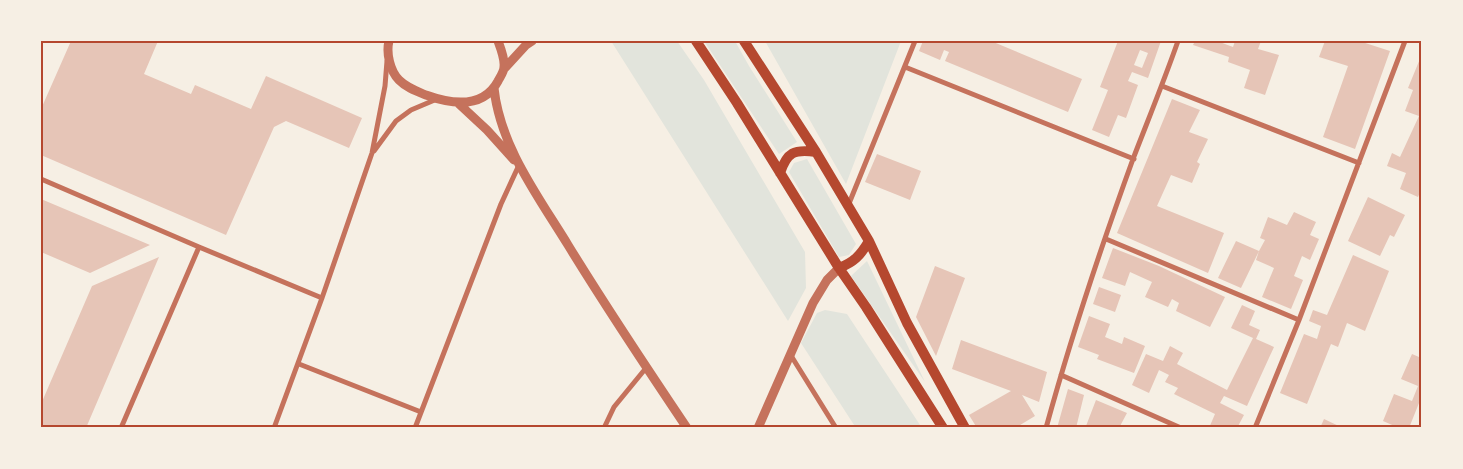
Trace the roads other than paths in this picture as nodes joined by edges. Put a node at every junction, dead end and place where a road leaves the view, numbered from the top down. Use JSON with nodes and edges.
{"nodes":[{"id":1,"x":498,"y":41,"type":"edge"},
{"id":2,"x":532,"y":41,"type":"edge"},
{"id":3,"x":696,"y":41,"type":"edge"},
{"id":4,"x":744,"y":41,"type":"edge"},
{"id":5,"x":915,"y":41,"type":"edge"},
{"id":6,"x":1178,"y":41,"type":"edge"},
{"id":7,"x":1405,"y":41,"type":"edge"},
{"id":8,"x":388,"y":45,"type":"edge"},
{"id":9,"x":905,"y":68,"type":"junction"},
{"id":10,"x":504,"y":69,"type":"junction"},
{"id":11,"x":1162,"y":86,"type":"junction"},
{"id":12,"x":494,"y":88,"type":"junction"},
{"id":13,"x":437,"y":99,"type":"junction"},
{"id":14,"x":458,"y":103,"type":"junction"},
{"id":15,"x":816,"y":152,"type":"junction"},
{"id":16,"x":372,"y":153,"type":"junction"},
{"id":17,"x":1134,"y":159,"type":"junction"},
{"id":18,"x":1359,"y":163,"type":"junction"},
{"id":19,"x":519,"y":165,"type":"junction"},
{"id":20,"x":780,"y":173,"type":"junction"},
{"id":21,"x":41,"y":179,"type":"edge"},
{"id":22,"x":848,"y":206,"type":"junction"},
{"id":23,"x":1106,"y":239,"type":"junction"},
{"id":24,"x":869,"y":241,"type":"junction"},
{"id":25,"x":198,"y":247,"type":"junction"},
{"id":26,"x":839,"y":268,"type":"junction"},
{"id":27,"x":322,"y":298,"type":"junction"},
{"id":28,"x":1299,"y":320,"type":"junction"},
{"id":29,"x":790,"y":354,"type":"junction"},
{"id":30,"x":298,"y":364,"type":"junction"},
{"id":31,"x":646,"y":368,"type":"junction"},
{"id":32,"x":1061,"y":375,"type":"junction"},
{"id":33,"x":421,"y":412,"type":"junction"},
{"id":34,"x":120,"y":428,"type":"edge"},
{"id":35,"x":274,"y":428,"type":"edge"},
{"id":36,"x":416,"y":428,"type":"edge"},
{"id":37,"x":604,"y":428,"type":"edge"},
{"id":38,"x":686,"y":428,"type":"edge"},
{"id":39,"x":758,"y":428,"type":"edge"},
{"id":40,"x":836,"y":428,"type":"edge"},
{"id":41,"x":943,"y":428,"type":"edge"},
{"id":42,"x":965,"y":428,"type":"edge"},
{"id":43,"x":1046,"y":428,"type":"edge"},
{"id":44,"x":1181,"y":428,"type":"edge"},
{"id":45,"x":1255,"y":428,"type":"edge"}],
"edges":[{"from":1,"to":10,"type":"street"},
{"from":2,"to":10,"type":"street"},
{"from":3,"to":20,"type":"main road"},
{"from":4,"to":15,"type":"main road"},
{"from":5,"to":9,"type":"street"},
{"from":6,"to":11,"type":"street"},
{"from":7,"to":18,"type":"street"},
{"from":8,"to":13,"type":"street"},
{"from":8,"to":16,"type":"street"},
{"from":9,"to":17,"type":"street"},
{"from":9,"to":22,"type":"street"},
{"from":10,"to":12,"type":"street"},
{"from":11,"to":17,"type":"street"},
{"from":11,"to":18,"type":"street"},
{"from":12,"to":14,"type":"street"},
{"from":12,"to":19,"type":"street"},
{"from":13,"to":14,"type":"street"},
{"from":13,"to":16,"type":"street"},
{"from":14,"to":19,"type":"street"},
{"from":15,"to":20,"type":"main road"},
{"from":15,"to":22,"type":"main road"},
{"from":16,"to":27,"type":"street"},
{"from":17,"to":23,"type":"street"},
{"from":18,"to":28,"type":"street"},
{"from":19,"to":31,"type":"street"},
{"from":19,"to":33,"type":"street"},
{"from":20,"to":26,"type":"main road"},
{"from":21,"to":25,"type":"street"},
{"from":22,"to":24,"type":"main road"},
{"from":23,"to":28,"type":"street"},
{"from":23,"to":32,"type":"street"},
{"from":24,"to":26,"type":"main road"},
{"from":24,"to":42,"type":"main road"},
{"from":25,"to":27,"type":"street"},
{"from":25,"to":34,"type":"street"},
{"from":26,"to":29,"type":"street"},
{"from":26,"to":41,"type":"main road"},
{"from":27,"to":30,"type":"street"},
{"from":28,"to":45,"type":"street"},
{"from":29,"to":39,"type":"street"},
{"from":29,"to":40,"type":"street"},
{"from":30,"to":33,"type":"street"},
{"from":30,"to":35,"type":"street"},
{"from":31,"to":37,"type":"street"},
{"from":31,"to":38,"type":"street"},
{"from":32,"to":43,"type":"street"},
{"from":32,"to":44,"type":"street"},
{"from":33,"to":36,"type":"street"}]}
